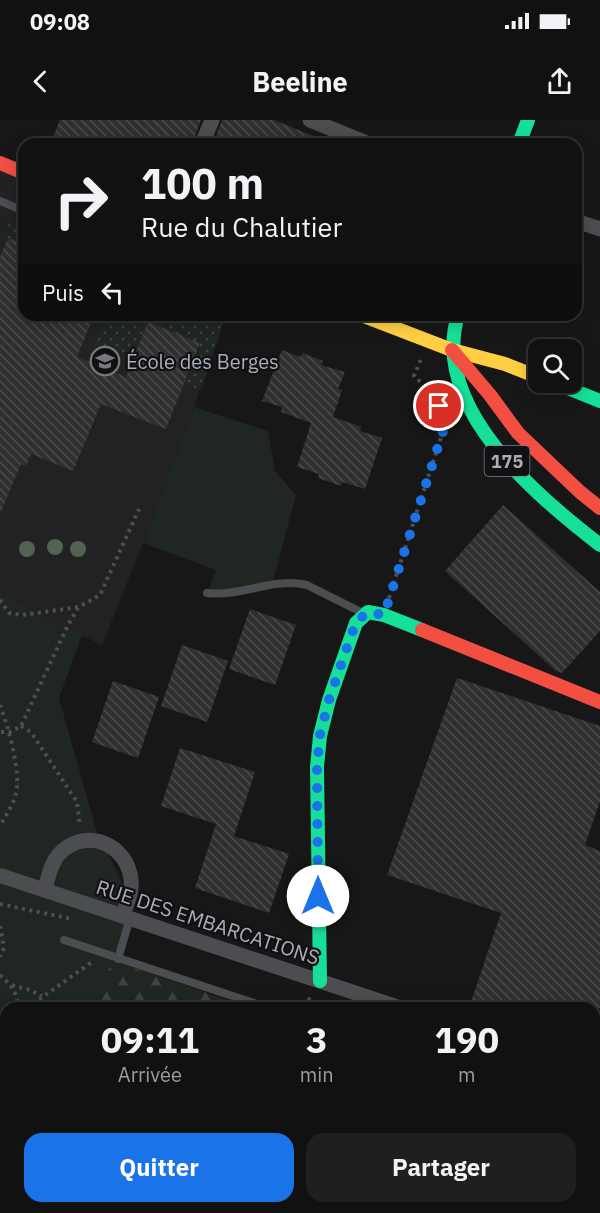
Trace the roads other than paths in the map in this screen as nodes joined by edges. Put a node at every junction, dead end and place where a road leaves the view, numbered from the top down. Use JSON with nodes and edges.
{"nodes":[{"id":1,"x":212,"y":120,"type":"edge"},
{"id":2,"x":310,"y":120,"type":"edge"},
{"id":3,"x":528,"y":120,"type":"edge"},
{"id":4,"x":204,"y":138,"type":"edge"},
{"id":5,"x":354,"y":138,"type":"edge"},
{"id":6,"x":521,"y":138,"type":"edge"},
{"id":7,"x":0,"y":163,"type":"edge"},
{"id":8,"x":18,"y":170,"type":"edge"},
{"id":9,"x":0,"y":201,"type":"edge"},
{"id":10,"x":18,"y":208,"type":"edge"},
{"id":11,"x":582,"y":223,"type":"edge"},
{"id":12,"x":600,"y":229,"type":"edge"},
{"id":13,"x":376,"y":321,"type":"edge"},
{"id":14,"x":455,"y":321,"type":"edge"},
{"id":15,"x":452,"y":350,"type":"junction"},
{"id":16,"x":528,"y":373,"type":"edge"},
{"id":17,"x":580,"y":393,"type":"edge"},
{"id":18,"x":600,"y":401,"type":"edge"},
{"id":19,"x":600,"y":508,"type":"edge"},
{"id":20,"x":600,"y":545,"type":"edge"},
{"id":21,"x":207,"y":593,"type":"dead end"},
{"id":22,"x":364,"y":614,"type":"junction"},
{"id":23,"x":600,"y":702,"type":"edge"},
{"id":24,"x":2,"y":876,"type":"dead end"},
{"id":25,"x":45,"y":890,"type":"junction"},
{"id":26,"x":127,"y":917,"type":"junction"},
{"id":27,"x":64,"y":940,"type":"dead end"},
{"id":28,"x":118,"y":959,"type":"junction"},
{"id":29,"x":320,"y":981,"type":"junction"},
{"id":30,"x":251,"y":1002,"type":"edge"},
{"id":31,"x":383,"y":1002,"type":"edge"}],
"edges":[{"from":1,"to":4,"type":"street"},
{"from":2,"to":5,"type":"street"},
{"from":3,"to":6,"type":"street"},
{"from":7,"to":8,"type":"street"},
{"from":9,"to":10,"type":"lane"},
{"from":11,"to":12,"type":"street"},
{"from":13,"to":15,"type":"street"},
{"from":14,"to":15,"type":"street","number":"175"},
{"from":15,"to":16,"type":"street"},
{"from":15,"to":19,"type":"street"},
{"from":15,"to":20,"type":"street","number":"175"},
{"from":17,"to":18,"type":"street"},
{"from":21,"to":22,"type":"lane"},
{"from":22,"to":23,"type":"street"},
{"from":22,"to":29,"type":"street"},
{"from":24,"to":25,"type":"street","name":"RUE DES EMBARCATIONS"},
{"from":25,"to":26,"type":"street","name":"RUE DES EMBARCATIONS"},
{"from":25,"to":26,"type":"street"},
{"from":26,"to":28,"type":"lane"},
{"from":26,"to":29,"type":"street","name":"RUE DES EMBARCATIONS"},
{"from":27,"to":28,"type":"lane"},
{"from":28,"to":30,"type":"lane"},
{"from":29,"to":31,"type":"street","name":"RUE DES EMBARCATIONS"}]}
